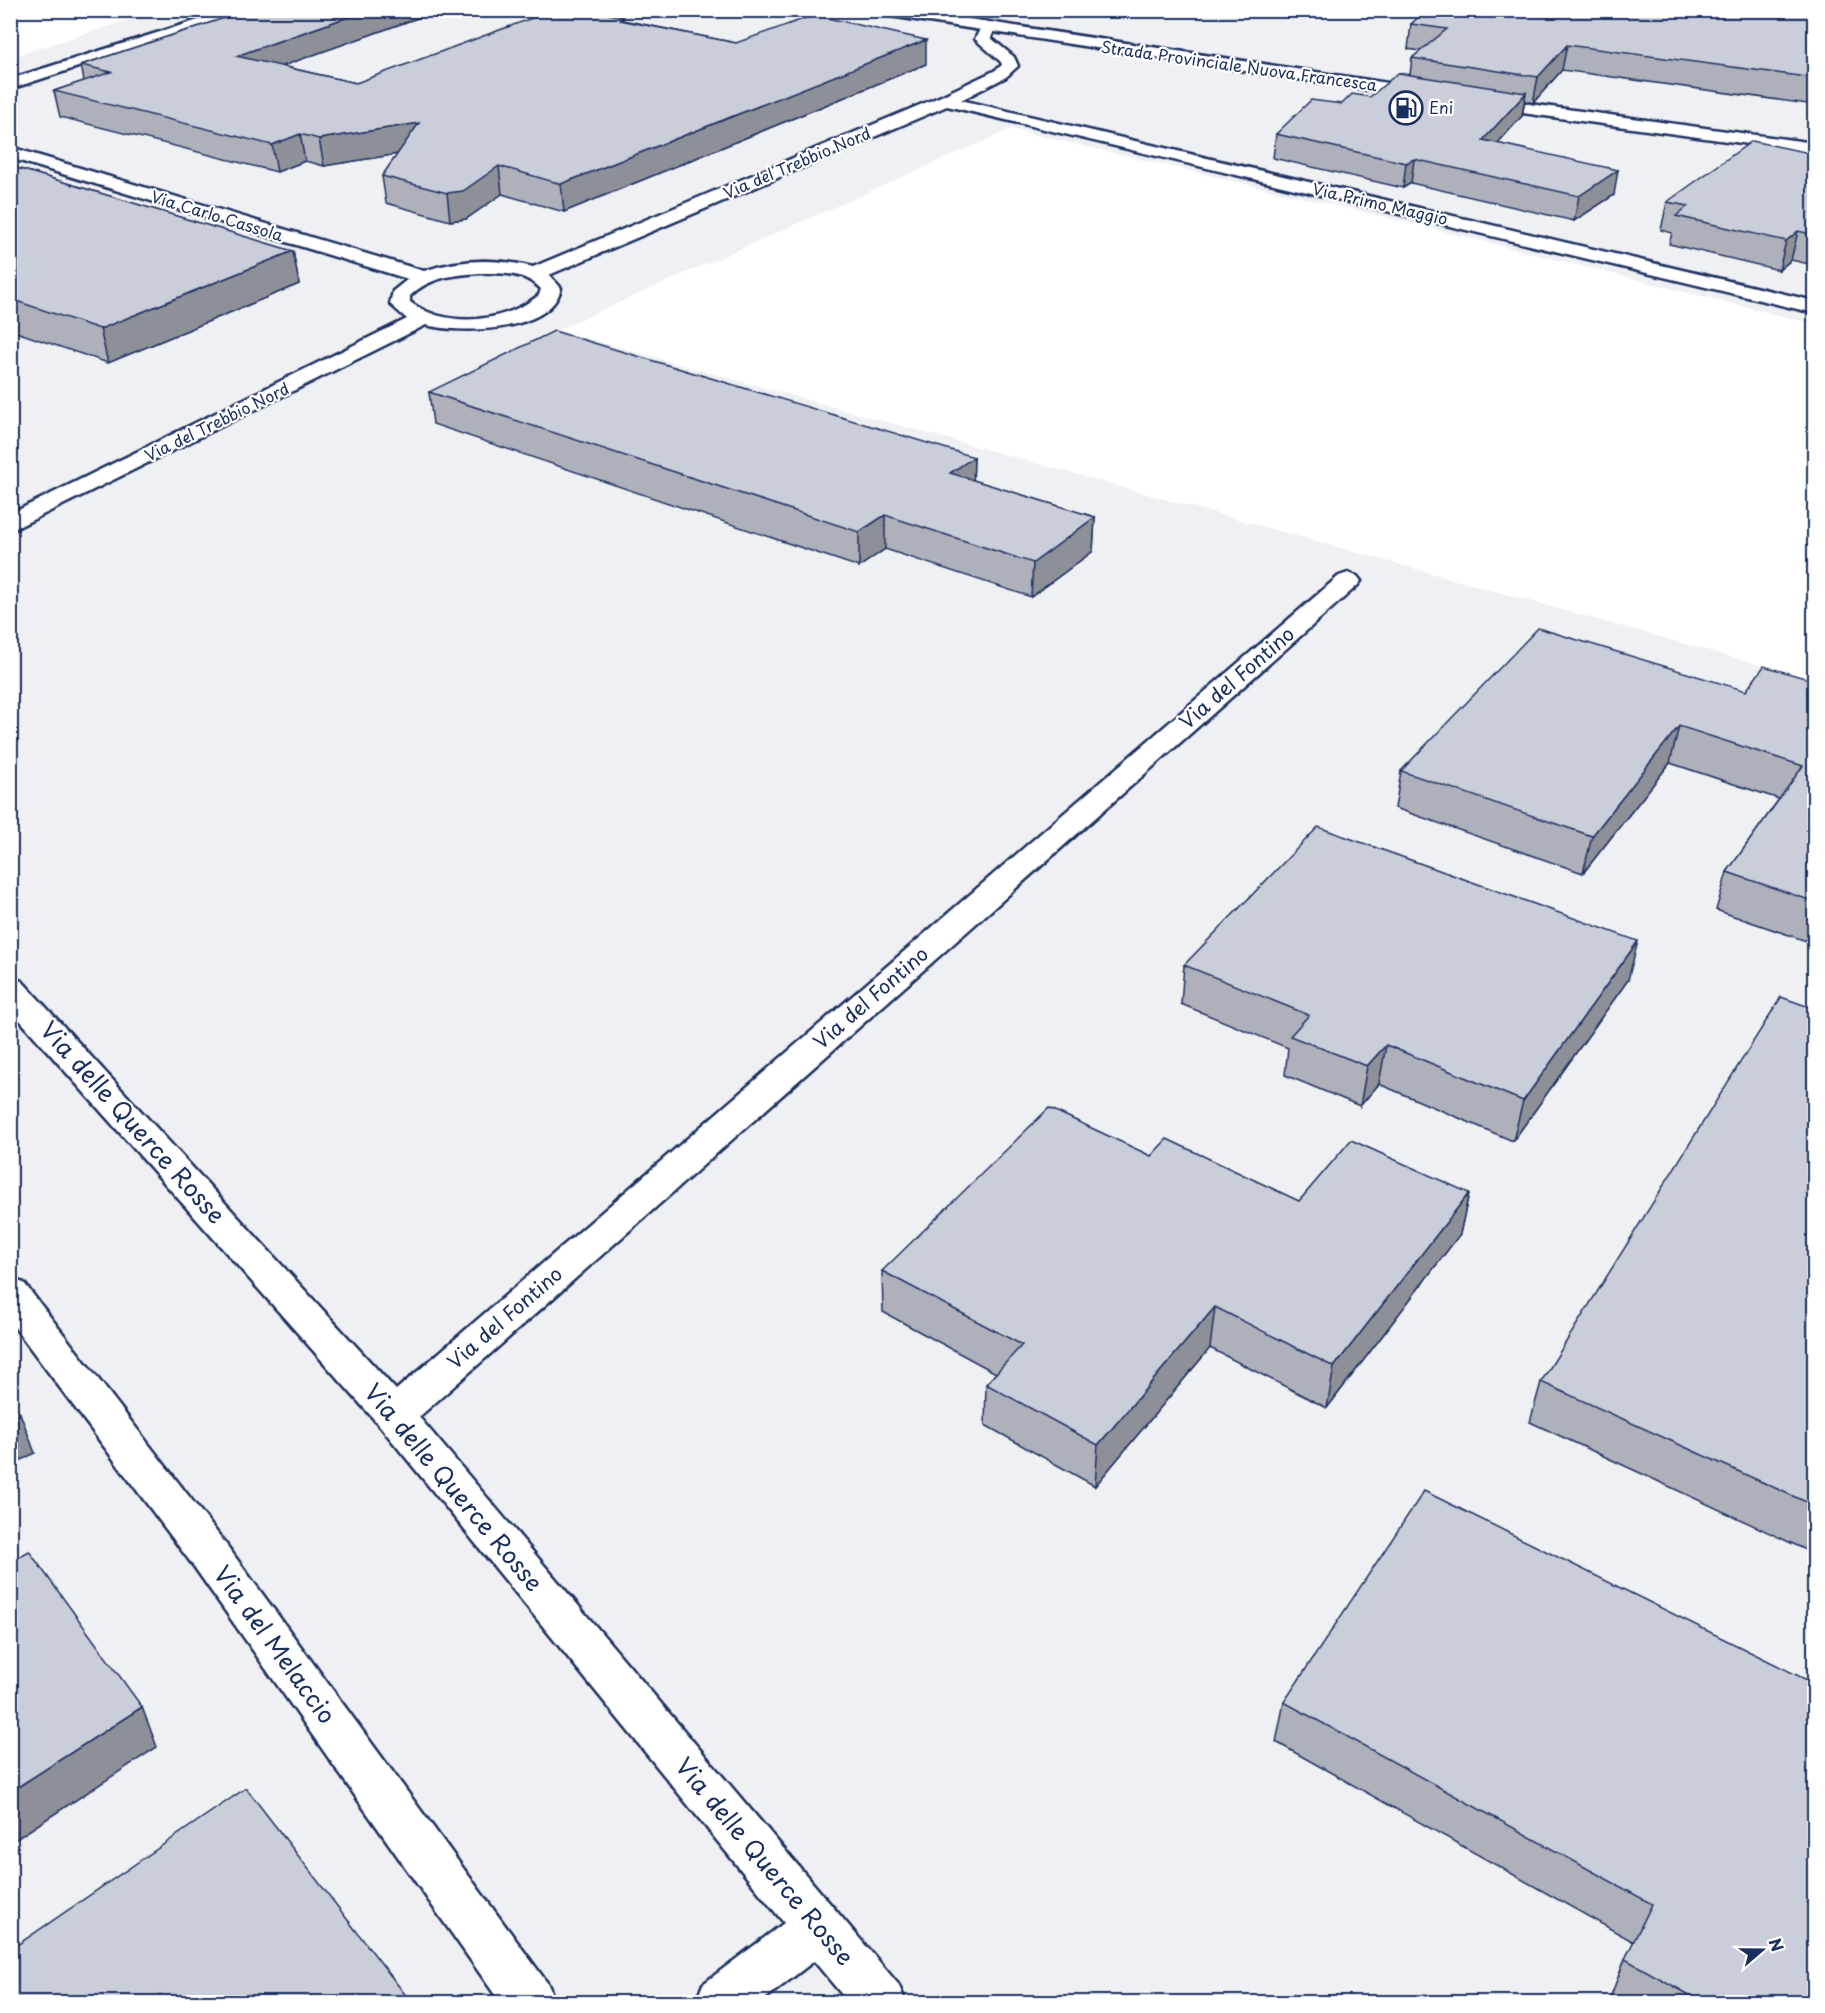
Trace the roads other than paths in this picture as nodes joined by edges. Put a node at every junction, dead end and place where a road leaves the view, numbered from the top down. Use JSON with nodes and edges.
{"nodes":[{"id":1,"x":247,"y":10,"type":"edge"},
{"id":2,"x":877,"y":10,"type":"edge"},
{"id":3,"x":987,"y":28,"type":"junction"},
{"id":4,"x":10,"y":84,"type":"edge"},
{"id":5,"x":1442,"y":96,"type":"edge"},
{"id":6,"x":1465,"y":100,"type":"edge"},
{"id":7,"x":945,"y":101,"type":"junction"},
{"id":8,"x":1815,"y":148,"type":"edge"},
{"id":9,"x":10,"y":152,"type":"edge"},
{"id":10,"x":534,"y":274,"type":"junction"},
{"id":11,"x":423,"y":278,"type":"junction"},
{"id":12,"x":1815,"y":307,"type":"edge"},
{"id":13,"x":423,"y":320,"type":"junction"},
{"id":14,"x":10,"y":524,"type":"edge"},
{"id":15,"x":1348,"y":581,"type":"dead end"},
{"id":16,"x":14,"y":997,"type":"edge"},
{"id":17,"x":10,"y":1293,"type":"edge"},
{"id":18,"x":394,"y":1415,"type":"junction"},
{"id":19,"x":819,"y":1927,"type":"junction"},
{"id":20,"x":530,"y":2002,"type":"edge"},
{"id":21,"x":721,"y":2002,"type":"edge"},
{"id":22,"x":880,"y":2002,"type":"edge"}],
"edges":[{"from":1,"to":4,"type":"street"},
{"from":2,"to":3,"type":"street","name":"Strada Provinciale Nuova Francesca"},
{"from":3,"to":5,"type":"street","name":"Strada Provinciale Nuova Francesca"},
{"from":3,"to":7,"type":"street","name":"Via del Trebbio Nord"},
{"from":6,"to":8,"type":"street"},
{"from":7,"to":10,"type":"street","name":"Via del Trebbio Nord"},
{"from":7,"to":12,"type":"street","name":"Via Primo Maggio"},
{"from":9,"to":11,"type":"street","name":"Via Carlo Cassola"},
{"from":10,"to":11,"type":"street"},
{"from":10,"to":13,"type":"street"},
{"from":11,"to":13,"type":"street"},
{"from":13,"to":14,"type":"street","name":"Via del Trebbio Nord"},
{"from":15,"to":18,"type":"street","name":"Via del Fontino"},
{"from":16,"to":18,"type":"street","name":"Via delle Querce Rosse"},
{"from":17,"to":20,"type":"street","name":"Via del Melaccio"},
{"from":18,"to":19,"type":"street","name":"Via delle Querce Rosse"},
{"from":19,"to":21,"type":"street"},
{"from":19,"to":22,"type":"street","name":"Via delle Querce Rosse"}]}
